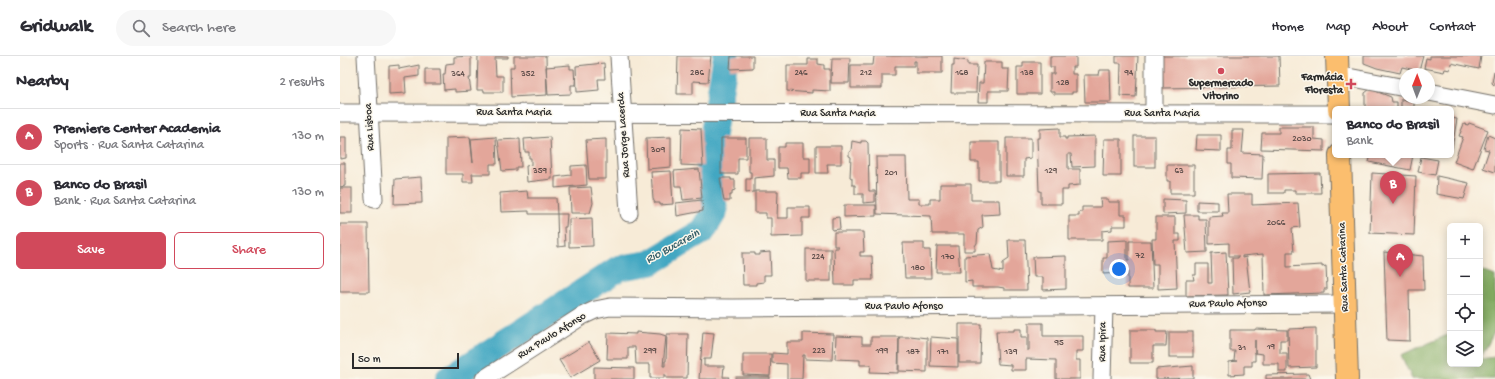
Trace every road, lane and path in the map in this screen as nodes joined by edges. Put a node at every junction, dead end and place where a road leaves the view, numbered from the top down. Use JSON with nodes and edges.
{"nodes":[{"id":1,"x":366,"y":56,"type":"edge"},
{"id":2,"x":619,"y":56,"type":"edge"},
{"id":3,"x":1154,"y":56,"type":"edge"},
{"id":4,"x":1338,"y":65,"type":"edge"},
{"id":5,"x":1399,"y":86,"type":"edge"},
{"id":6,"x":1435,"y":93,"type":"edge"},
{"id":7,"x":1495,"y":105,"type":"edge"},
{"id":8,"x":1339,"y":106,"type":"edge"},
{"id":9,"x":340,"y":114,"type":"edge"},
{"id":10,"x":369,"y":114,"type":"junction"},
{"id":11,"x":623,"y":114,"type":"junction"},
{"id":12,"x":1154,"y":114,"type":"junction"},
{"id":13,"x":1332,"y":114,"type":"edge"},
{"id":14,"x":1340,"y":158,"type":"edge"},
{"id":15,"x":374,"y":199,"type":"dead end"},
{"id":16,"x":629,"y":213,"type":"dead end"},
{"id":17,"x":1345,"y":304,"type":"junction"},
{"id":18,"x":1104,"y":306,"type":"junction"},
{"id":19,"x":484,"y":379,"type":"edge"},
{"id":20,"x":1102,"y":379,"type":"edge"},
{"id":21,"x":1347,"y":379,"type":"edge"}],
"edges":[{"from":1,"to":10,"type":"street","name":"Rua Lisboa"},
{"from":2,"to":11,"type":"street","name":"Rua Jorge Lacerda"},
{"from":3,"to":12,"type":"street"},
{"from":4,"to":5,"type":"street"},
{"from":4,"to":8,"type":"main road"},
{"from":6,"to":7,"type":"street"},
{"from":9,"to":10,"type":"street","name":"Rua Santa Maria"},
{"from":10,"to":11,"type":"street","name":"Rua Santa Maria"},
{"from":10,"to":15,"type":"street","name":"Rua Lisboa"},
{"from":11,"to":12,"type":"street","name":"Rua Santa Maria"},
{"from":11,"to":16,"type":"street","name":"Rua Jorge Lacerda"},
{"from":12,"to":13,"type":"street","name":"Rua Santa Maria"},
{"from":14,"to":17,"type":"main road","name":"Rua Santa Catarina"},
{"from":17,"to":18,"type":"street","name":"Rua Paulo Afonso"},
{"from":17,"to":21,"type":"main road","name":"Rua Santa Catarina"},
{"from":18,"to":19,"type":"street","name":"Rua Paulo Afonso"},
{"from":18,"to":20,"type":"street","name":"Rua Ipira"}]}
